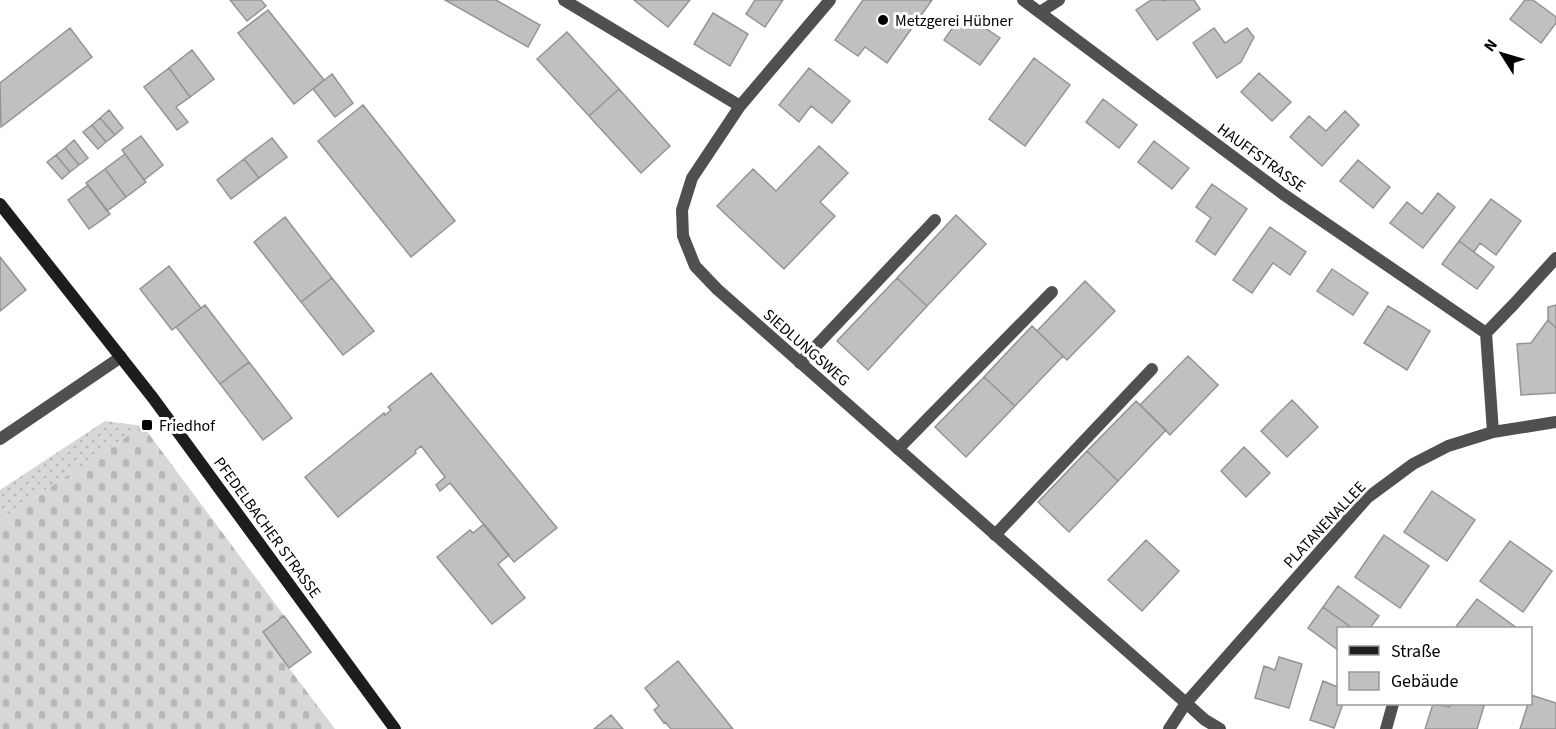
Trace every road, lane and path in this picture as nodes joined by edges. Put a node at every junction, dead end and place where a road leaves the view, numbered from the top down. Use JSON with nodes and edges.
{"nodes":[{"id":1,"x":564,"y":0,"type":"edge"},
{"id":2,"x":830,"y":0,"type":"edge"},
{"id":3,"x":1023,"y":0,"type":"edge"},
{"id":4,"x":1059,"y":0,"type":"edge"},
{"id":5,"x":1040,"y":12,"type":"junction"},
{"id":6,"x":740,"y":106,"type":"junction"},
{"id":7,"x":0,"y":204,"type":"edge"},
{"id":8,"x":936,"y":220,"type":"dead end"},
{"id":9,"x":1556,"y":258,"type":"edge"},
{"id":10,"x":1052,"y":292,"type":"dead end"},
{"id":11,"x":1486,"y":333,"type":"junction"},
{"id":12,"x":121,"y":357,"type":"junction"},
{"id":13,"x":800,"y":363,"type":"junction"},
{"id":14,"x":1152,"y":369,"type":"dead end"},
{"id":15,"x":1556,"y":422,"type":"edge"},
{"id":16,"x":1492,"y":432,"type":"junction"},
{"id":17,"x":0,"y":439,"type":"edge"},
{"id":18,"x":898,"y":449,"type":"junction"},
{"id":19,"x":995,"y":535,"type":"junction"},
{"id":20,"x":1186,"y":703,"type":"junction"},
{"id":21,"x":1393,"y":705,"type":"edge"},
{"id":22,"x":395,"y":729,"type":"edge"},
{"id":23,"x":1169,"y":729,"type":"edge"},
{"id":24,"x":1220,"y":729,"type":"edge"},
{"id":25,"x":1386,"y":729,"type":"edge"}],
"edges":[{"from":1,"to":6,"type":"street"},
{"from":2,"to":6,"type":"street","name":"SIEDLUNGSWEG"},
{"from":3,"to":5,"type":"street","name":"HAUFFSTRASSE"},
{"from":4,"to":5,"type":"street"},
{"from":5,"to":11,"type":"street","name":"HAUFFSTRASSE"},
{"from":6,"to":13,"type":"street","name":"SIEDLUNGSWEG"},
{"from":7,"to":12,"type":"main road","name":"PFEDELBACHER STRASSE"},
{"from":8,"to":13,"type":"street"},
{"from":9,"to":11,"type":"street"},
{"from":10,"to":18,"type":"street"},
{"from":11,"to":16,"type":"street"},
{"from":12,"to":17,"type":"street"},
{"from":12,"to":22,"type":"main road","name":"PFEDELBACHER STRASSE"},
{"from":13,"to":18,"type":"street","name":"SIEDLUNGSWEG"},
{"from":14,"to":19,"type":"street"},
{"from":15,"to":16,"type":"street","name":"PLATANENALLEE"},
{"from":16,"to":20,"type":"street","name":"PLATANENALLEE"},
{"from":18,"to":19,"type":"street","name":"SIEDLUNGSWEG"},
{"from":19,"to":20,"type":"street","name":"SIEDLUNGSWEG"},
{"from":20,"to":23,"type":"street","name":"PLATANENALLEE"},
{"from":20,"to":24,"type":"street","name":"SIEDLUNGSWEG"},
{"from":21,"to":25,"type":"street"}]}
